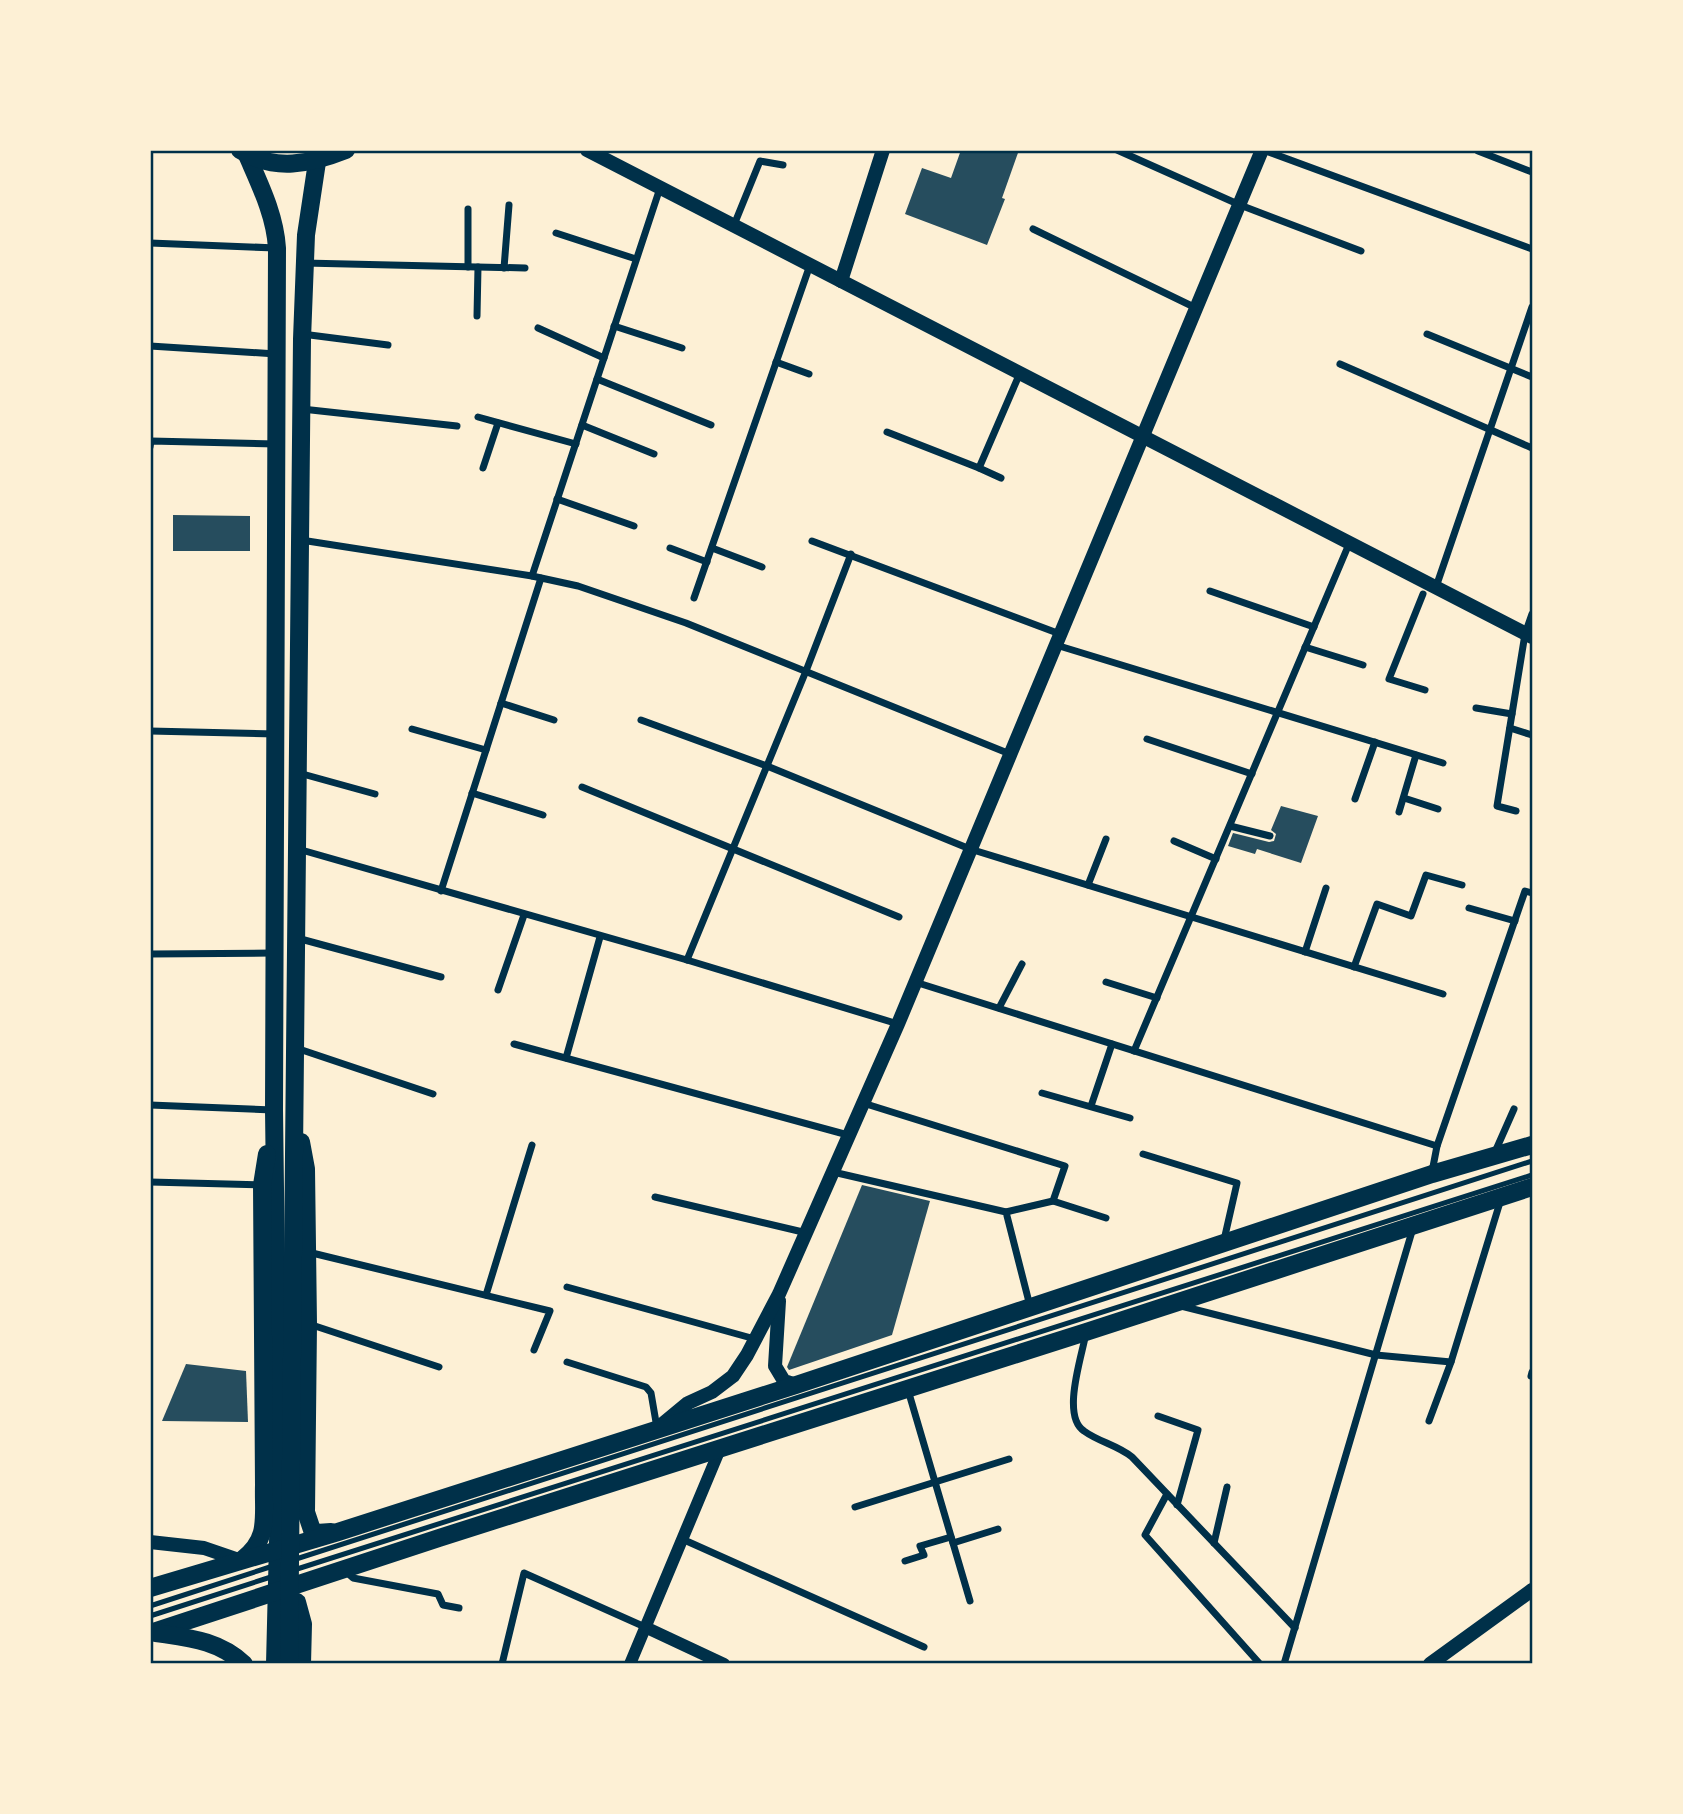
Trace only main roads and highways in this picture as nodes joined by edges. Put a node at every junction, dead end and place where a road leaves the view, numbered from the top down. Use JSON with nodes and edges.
{"nodes":[{"id":1,"x":346,"y":150,"type":"edge"},
{"id":2,"x":587,"y":150,"type":"edge"},
{"id":3,"x":1263,"y":150,"type":"edge"},
{"id":4,"x":880,"y":152,"type":"edge"},
{"id":5,"x":243,"y":153,"type":"edge"},
{"id":6,"x":317,"y":162,"type":"junction"},
{"id":7,"x":841,"y":281,"type":"junction"},
{"id":8,"x":1143,"y":436,"type":"junction"},
{"id":9,"x":1529,"y":635,"type":"edge"},
{"id":10,"x":274,"y":1110,"type":"junction"},
{"id":11,"x":294,"y":1110,"type":"junction"},
{"id":12,"x":1532,"y":1145,"type":"edge"},
{"id":13,"x":1532,"y":1187,"type":"edge"},
{"id":14,"x":779,"y":1294,"type":"junction"},
{"id":15,"x":284,"y":1296,"type":"junction"},
{"id":16,"x":796,"y":1385,"type":"junction"},
{"id":17,"x":657,"y":1429,"type":"junction"},
{"id":18,"x":307,"y":1484,"type":"junction"},
{"id":19,"x":264,"y":1485,"type":"junction"},
{"id":20,"x":338,"y":1532,"type":"junction"},
{"id":21,"x":150,"y":1542,"type":"edge"},
{"id":22,"x":242,"y":1560,"type":"junction"},
{"id":23,"x":337,"y":1571,"type":"junction"},
{"id":24,"x":150,"y":1588,"type":"edge"},
{"id":25,"x":1532,"y":1590,"type":"edge"},
{"id":26,"x":303,"y":1624,"type":"junction"},
{"id":27,"x":151,"y":1627,"type":"edge"},
{"id":28,"x":1436,"y":1662,"type":"edge"},
{"id":29,"x":244,"y":1664,"type":"edge"},
{"id":30,"x":266,"y":1664,"type":"edge"},
{"id":31,"x":275,"y":1664,"type":"edge"},
{"id":32,"x":289,"y":1664,"type":"edge"},
{"id":33,"x":302,"y":1664,"type":"edge"}],
"edges":[{"from":1,"to":6,"type":"main road"},
{"from":2,"to":7,"type":"main road"},
{"from":3,"to":8,"type":"main road"},
{"from":4,"to":7,"type":"main road"},
{"from":5,"to":6,"type":"main road"},
{"from":5,"to":10,"type":"main road"},
{"from":6,"to":11,"type":"main road"},
{"from":7,"to":8,"type":"main road"},
{"from":8,"to":9,"type":"main road"},
{"from":8,"to":14,"type":"main road"},
{"from":10,"to":15,"type":"main road"},
{"from":10,"to":19,"type":"main road"},
{"from":11,"to":15,"type":"main road"},
{"from":11,"to":18,"type":"main road"},
{"from":12,"to":16,"type":"main road"},
{"from":13,"to":23,"type":"main road"},
{"from":14,"to":16,"type":"main road"},
{"from":14,"to":17,"type":"main road"},
{"from":15,"to":31,"type":"main road"},
{"from":15,"to":32,"type":"main road"},
{"from":16,"to":17,"type":"main road"},
{"from":17,"to":20,"type":"main road"},
{"from":18,"to":19,"type":"main road"},
{"from":18,"to":20,"type":"main road"},
{"from":19,"to":22,"type":"main road"},
{"from":20,"to":22,"type":"main road"},
{"from":21,"to":22,"type":"main road"},
{"from":22,"to":24,"type":"main road"},
{"from":23,"to":26,"type":"main road"},
{"from":23,"to":27,"type":"main road"},
{"from":25,"to":28,"type":"main road"},
{"from":26,"to":30,"type":"main road"},
{"from":26,"to":33,"type":"main road"},
{"from":27,"to":29,"type":"main road"}]}
